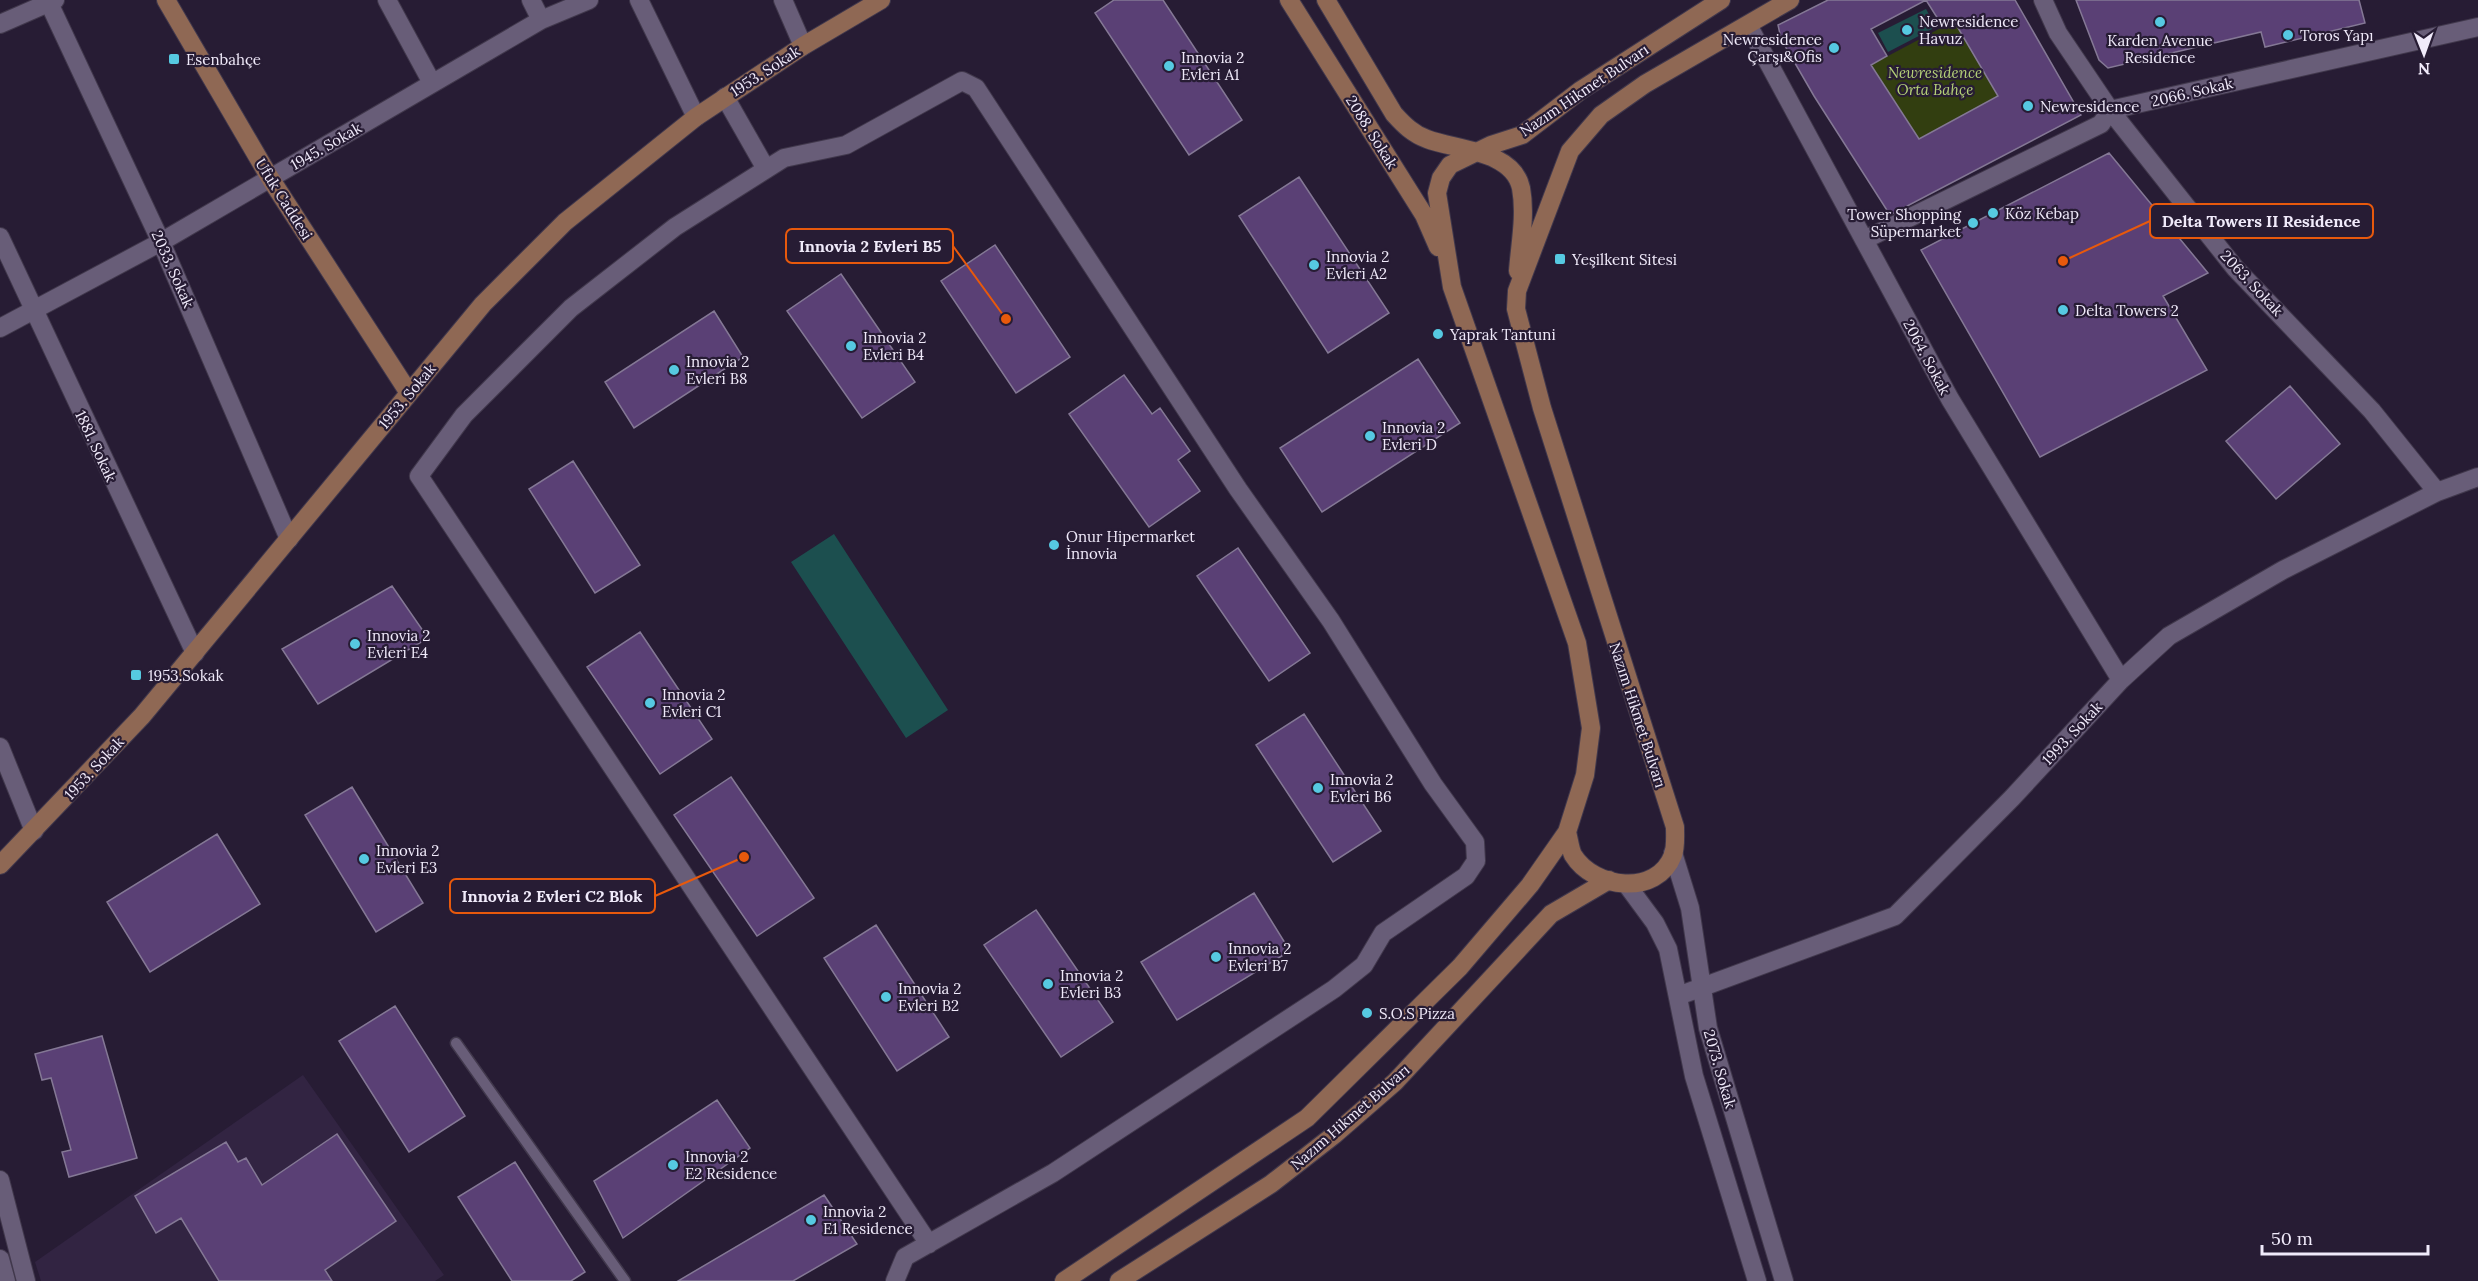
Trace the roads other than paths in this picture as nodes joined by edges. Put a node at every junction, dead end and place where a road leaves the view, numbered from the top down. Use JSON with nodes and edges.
{"nodes":[{"id":1,"x":166,"y":0,"type":"edge"},
{"id":2,"x":387,"y":0,"type":"edge"},
{"id":3,"x":531,"y":0,"type":"edge"},
{"id":4,"x":589,"y":0,"type":"edge"},
{"id":5,"x":639,"y":0,"type":"edge"},
{"id":6,"x":783,"y":0,"type":"edge"},
{"id":7,"x":881,"y":0,"type":"edge"},
{"id":8,"x":1289,"y":0,"type":"edge"},
{"id":9,"x":1326,"y":0,"type":"edge"},
{"id":10,"x":1721,"y":0,"type":"edge"},
{"id":11,"x":1790,"y":0,"type":"edge"},
{"id":12,"x":2043,"y":0,"type":"edge"},
{"id":13,"x":52,"y":1,"type":"edge"},
{"id":14,"x":541,"y":20,"type":"junction"},
{"id":15,"x":0,"y":24,"type":"edge"},
{"id":16,"x":1748,"y":25,"type":"junction"},
{"id":17,"x":2478,"y":27,"type":"edge"},
{"id":18,"x":803,"y":46,"type":"junction"},
{"id":19,"x":432,"y":83,"type":"junction"},
{"id":20,"x":725,"y":97,"type":"junction"},
{"id":21,"x":2110,"y":110,"type":"junction"},
{"id":22,"x":696,"y":117,"type":"junction"},
{"id":23,"x":1476,"y":152,"type":"junction"},
{"id":24,"x":766,"y":170,"type":"junction"},
{"id":25,"x":270,"y":178,"type":"junction"},
{"id":26,"x":0,"y":237,"type":"edge"},
{"id":27,"x":1864,"y":240,"type":"junction"},
{"id":28,"x":161,"y":242,"type":"junction"},
{"id":29,"x":1447,"y":267,"type":"junction"},
{"id":30,"x":1517,"y":291,"type":"junction"},
{"id":31,"x":32,"y":310,"type":"junction"},
{"id":32,"x":0,"y":328,"type":"edge"},
{"id":33,"x":409,"y":393,"type":"junction"},
{"id":34,"x":2478,"y":477,"type":"edge"},
{"id":35,"x":2437,"y":492,"type":"junction"},
{"id":36,"x":289,"y":539,"type":"junction"},
{"id":37,"x":195,"y":653,"type":"junction"},
{"id":38,"x":2121,"y":680,"type":"junction"},
{"id":39,"x":0,"y":747,"type":"edge"},
{"id":40,"x":34,"y":831,"type":"junction"},
{"id":41,"x":1567,"y":832,"type":"junction"},
{"id":42,"x":1673,"y":854,"type":"junction"},
{"id":43,"x":0,"y":865,"type":"edge"},
{"id":44,"x":1609,"y":880,"type":"junction"},
{"id":45,"x":1627,"y":885,"type":"junction"},
{"id":46,"x":1700,"y":988,"type":"junction"},
{"id":47,"x":1678,"y":996,"type":"junction"},
{"id":48,"x":456,"y":1043,"type":"dead end"},
{"id":49,"x":0,"y":1180,"type":"edge"},
{"id":50,"x":929,"y":1244,"type":"junction"},
{"id":51,"x":0,"y":1259,"type":"edge"},
{"id":52,"x":6,"y":1281,"type":"edge"},
{"id":53,"x":26,"y":1281,"type":"edge"},
{"id":54,"x":625,"y":1281,"type":"edge"},
{"id":55,"x":895,"y":1281,"type":"edge"},
{"id":56,"x":1064,"y":1281,"type":"edge"},
{"id":57,"x":1119,"y":1281,"type":"edge"},
{"id":58,"x":1756,"y":1281,"type":"edge"},
{"id":59,"x":1784,"y":1281,"type":"edge"}],
"edges":[{"from":1,"to":25,"type":"main road","name":"Ufuk Caddesi"},
{"from":2,"to":19,"type":"street"},
{"from":3,"to":14,"type":"street"},
{"from":4,"to":14,"type":"street","name":"1945. Sokak"},
{"from":5,"to":22,"type":"street"},
{"from":6,"to":18,"type":"street"},
{"from":7,"to":18,"type":"main road","name":"1953. Sokak"},
{"from":8,"to":29,"type":"main road","name":"2088. Sokak"},
{"from":9,"to":23,"type":"main road"},
{"from":10,"to":23,"type":"main road","name":"Nazım Hikmet Bulvarı"},
{"from":11,"to":16,"type":"main road","name":"Nazım Hikmet Bulvarı"},
{"from":12,"to":21,"type":"street","name":"2063. Sokak"},
{"from":13,"to":15,"type":"street"},
{"from":13,"to":28,"type":"street","name":"2033. Sokak"},
{"from":14,"to":19,"type":"street","name":"1945. Sokak"},
{"from":16,"to":27,"type":"street","name":"2064. Sokak"},
{"from":16,"to":30,"type":"main road","name":"Nazım Hikmet Bulvarı"},
{"from":17,"to":21,"type":"street","name":"2066. Sokak"},
{"from":18,"to":20,"type":"main road","name":"1953. Sokak"},
{"from":19,"to":25,"type":"street","name":"1945. Sokak"},
{"from":20,"to":22,"type":"main road","name":"1953. Sokak"},
{"from":20,"to":24,"type":"street"},
{"from":21,"to":27,"type":"street"},
{"from":21,"to":35,"type":"street","name":"2063. Sokak"},
{"from":22,"to":33,"type":"main road","name":"1953. Sokak"},
{"from":23,"to":29,"type":"main road","name":"Nazım Hikmet Bulvarı"},
{"from":23,"to":30,"type":"main road"},
{"from":24,"to":50,"type":"street"},
{"from":24,"to":50,"type":"street"},
{"from":25,"to":28,"type":"street","name":"1945. Sokak"},
{"from":25,"to":33,"type":"main road","name":"Ufuk Caddesi"},
{"from":26,"to":31,"type":"street","name":"1881. Sokak"},
{"from":27,"to":38,"type":"street","name":"2064. Sokak"},
{"from":28,"to":31,"type":"street","name":"1945. Sokak"},
{"from":28,"to":36,"type":"street","name":"2033. Sokak"},
{"from":29,"to":41,"type":"main road","name":"Nazım Hikmet Bulvarı"},
{"from":30,"to":42,"type":"main road","name":"Nazım Hikmet Bulvarı"},
{"from":31,"to":32,"type":"street","name":"1945. Sokak"},
{"from":31,"to":37,"type":"street","name":"1881. Sokak"},
{"from":33,"to":36,"type":"main road","name":"1953. Sokak"},
{"from":34,"to":35,"type":"street","name":"1993. Sokak"},
{"from":35,"to":38,"type":"street","name":"1993. Sokak"},
{"from":36,"to":37,"type":"main road","name":"1953. Sokak"},
{"from":37,"to":40,"type":"main road","name":"1953. Sokak"},
{"from":38,"to":46,"type":"street","name":"1993. Sokak"},
{"from":39,"to":40,"type":"street"},
{"from":40,"to":43,"type":"main road","name":"1953. Sokak"},
{"from":41,"to":44,"type":"main road"},
{"from":41,"to":56,"type":"main road","name":"Nazım Hikmet Bulvarı"},
{"from":42,"to":45,"type":"main road"},
{"from":42,"to":46,"type":"street","name":"2073. Sokak"},
{"from":44,"to":45,"type":"main road"},
{"from":44,"to":57,"type":"main road","name":"Nazım Hikmet Bulvarı"},
{"from":45,"to":47,"type":"street","name":"2073. Sokak"},
{"from":46,"to":47,"type":"street","name":"1993. Sokak"},
{"from":46,"to":59,"type":"street","name":"2073. Sokak"},
{"from":47,"to":58,"type":"street","name":"2073. Sokak"},
{"from":48,"to":54,"type":"lane"},
{"from":49,"to":53,"type":"street"},
{"from":50,"to":55,"type":"street"},
{"from":51,"to":52,"type":"street"}]}
